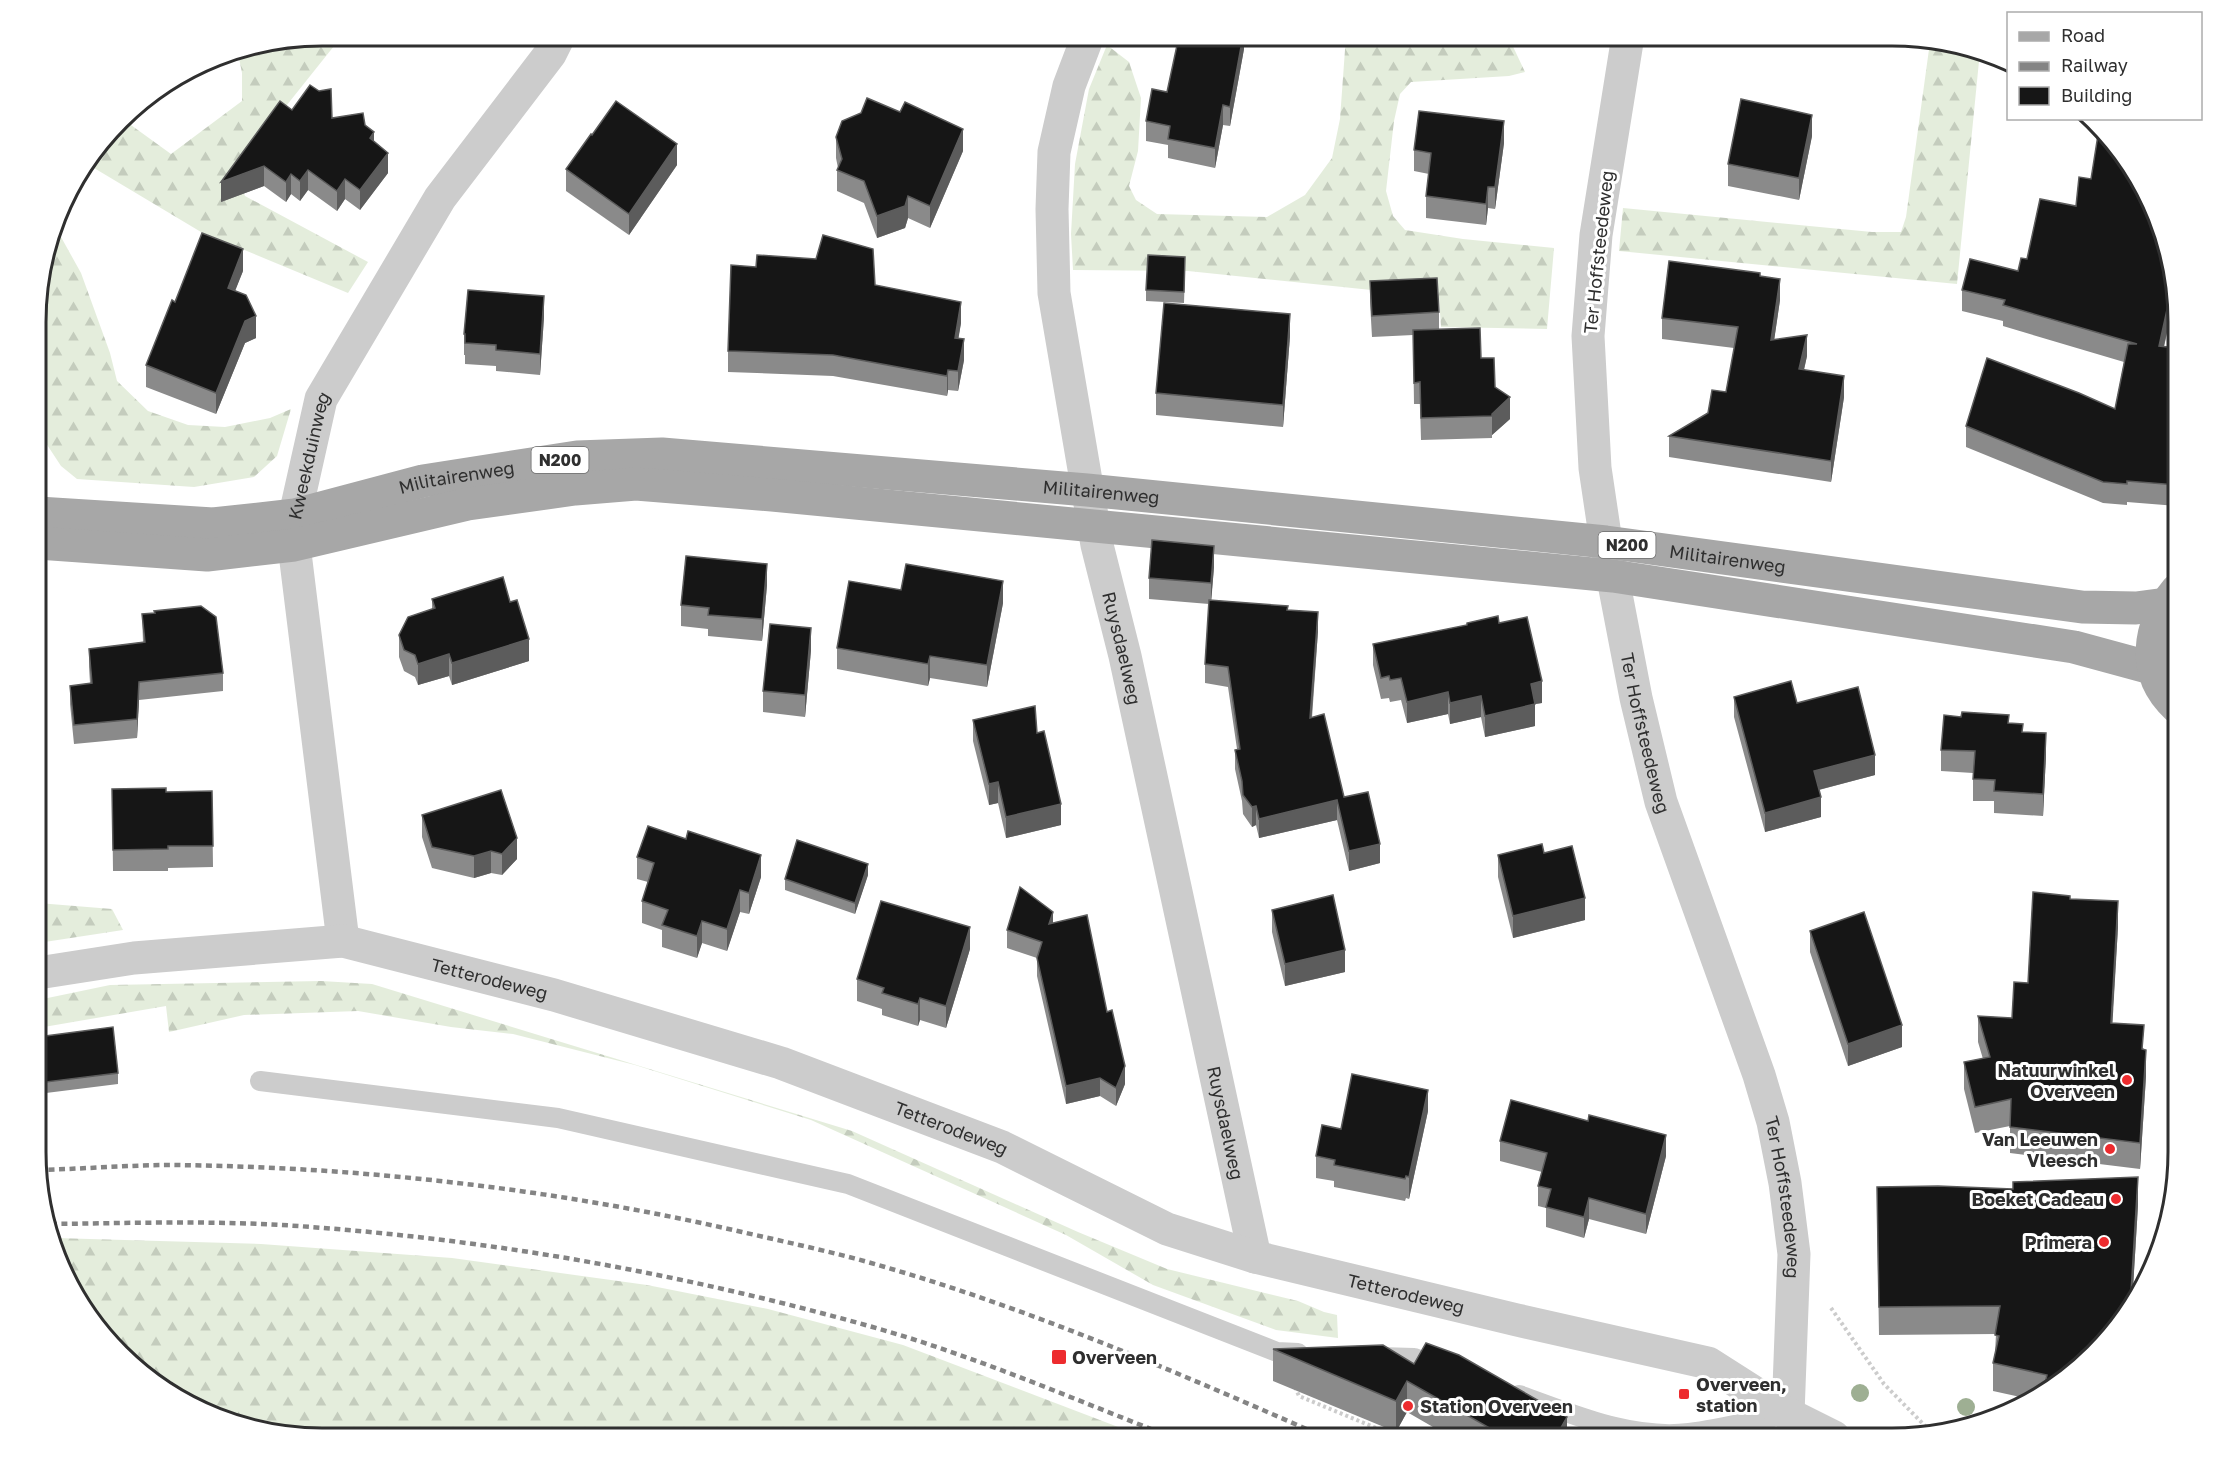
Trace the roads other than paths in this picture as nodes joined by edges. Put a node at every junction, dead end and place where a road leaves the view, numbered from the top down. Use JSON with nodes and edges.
{"nodes":[{"id":1,"x":554,"y":46,"type":"edge"},
{"id":2,"x":1084,"y":46,"type":"edge"},
{"id":3,"x":1626,"y":46,"type":"edge"},
{"id":4,"x":1087,"y":490,"type":"junction"},
{"id":5,"x":46,"y":514,"type":"edge"},
{"id":6,"x":1094,"y":527,"type":"junction"},
{"id":7,"x":295,"y":530,"type":"junction"},
{"id":8,"x":1606,"y":542,"type":"junction"},
{"id":9,"x":46,"y":544,"type":"edge"},
{"id":10,"x":1613,"y":576,"type":"junction"},
{"id":11,"x":2168,"y":598,"type":"edge"},
{"id":12,"x":2168,"y":602,"type":"edge"},
{"id":13,"x":2155,"y":669,"type":"junction"},
{"id":14,"x":2168,"y":696,"type":"edge"},
{"id":15,"x":343,"y":941,"type":"junction"},
{"id":16,"x":46,"y":972,"type":"edge"},
{"id":17,"x":260,"y":1081,"type":"dead end"},
{"id":18,"x":1255,"y":1257,"type":"junction"},
{"id":19,"x":1311,"y":1354,"type":"edge"},
{"id":20,"x":1357,"y":1356,"type":"edge"},
{"id":21,"x":1459,"y":1374,"type":"edge"},
{"id":22,"x":1503,"y":1389,"type":"edge"},
{"id":23,"x":1788,"y":1414,"type":"junction"},
{"id":24,"x":1622,"y":1428,"type":"edge"},
{"id":25,"x":1714,"y":1428,"type":"edge"},
{"id":26,"x":1816,"y":1428,"type":"edge"}],
"edges":[{"from":1,"to":7,"type":"street","name":"Kweekduinweg"},
{"from":2,"to":4,"type":"street","name":"Ruysdaelweg"},
{"from":3,"to":8,"type":"street","name":"Ter Hoffsteedeweg"},
{"from":4,"to":6,"type":"street","name":"Ruysdaelweg"},
{"from":4,"to":7,"type":"main road","name":"Militairenweg","number":"N200"},
{"from":4,"to":8,"type":"main road","name":"Militairenweg","number":"N200"},
{"from":5,"to":7,"type":"main road","name":"Militairenweg","number":"N200"},
{"from":6,"to":7,"type":"main road","name":"Militairenweg","number":"N200"},
{"from":6,"to":10,"type":"main road","name":"Militairenweg","number":"N200"},
{"from":6,"to":18,"type":"street","name":"Ruysdaelweg"},
{"from":7,"to":9,"type":"main road","name":"Militairenweg","number":"N200"},
{"from":7,"to":15,"type":"street","name":"Kweekduinweg"},
{"from":8,"to":10,"type":"street","name":"Ter Hoffsteedeweg"},
{"from":8,"to":11,"type":"main road","name":"Militairenweg","number":"N200"},
{"from":10,"to":13,"type":"main road","name":"Militairenweg","number":"N200"},
{"from":10,"to":23,"type":"street","name":"Ter Hoffsteedeweg"},
{"from":12,"to":13,"type":"main road","number":"N200"},
{"from":13,"to":14,"type":"main road","number":"N200"},
{"from":15,"to":16,"type":"street","name":"Tetterodeweg"},
{"from":15,"to":18,"type":"street","name":"Tetterodeweg"},
{"from":17,"to":19,"type":"lane"},
{"from":18,"to":23,"type":"street","name":"Tetterodeweg"},
{"from":20,"to":21,"type":"lane"},
{"from":22,"to":24,"type":"lane"},
{"from":23,"to":25,"type":"lane"},
{"from":23,"to":26,"type":"street","name":"Tetterodeweg"}]}
